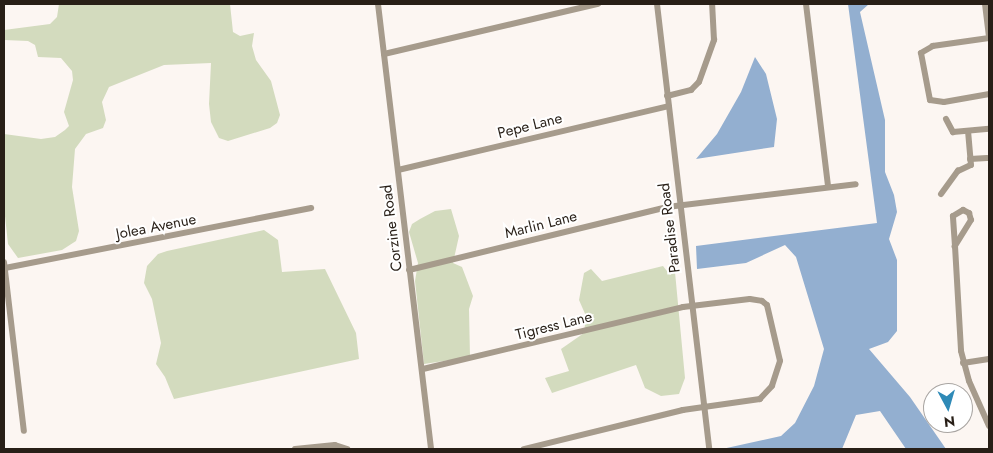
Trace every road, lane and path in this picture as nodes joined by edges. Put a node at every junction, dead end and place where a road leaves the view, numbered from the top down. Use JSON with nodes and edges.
{"nodes":[{"id":1,"x":378,"y":4,"type":"edge"},
{"id":2,"x":598,"y":4,"type":"edge"},
{"id":3,"x":657,"y":4,"type":"edge"},
{"id":4,"x":712,"y":4,"type":"edge"},
{"id":5,"x":806,"y":4,"type":"edge"},
{"id":6,"x":986,"y":4,"type":"edge"},
{"id":7,"x":989,"y":36,"type":"edge"},
{"id":8,"x":384,"y":54,"type":"junction"},
{"id":9,"x":989,"y":94,"type":"edge"},
{"id":10,"x":667,"y":96,"type":"junction"},
{"id":11,"x":669,"y":106,"type":"junction"},
{"id":12,"x":946,"y":119,"type":"dead end"},
{"id":13,"x":989,"y":129,"type":"edge"},
{"id":14,"x":968,"y":131,"type":"junction"},
{"id":15,"x":987,"y":158,"type":"dead end"},
{"id":16,"x":970,"y":159,"type":"junction"},
{"id":17,"x":398,"y":170,"type":"junction"},
{"id":18,"x":856,"y":184,"type":"dead end"},
{"id":19,"x":828,"y":187,"type":"junction"},
{"id":20,"x":940,"y":194,"type":"dead end"},
{"id":21,"x":680,"y":205,"type":"junction"},
{"id":22,"x":311,"y":208,"type":"dead end"},
{"id":23,"x":955,"y":246,"type":"junction"},
{"id":24,"x":4,"y":265,"type":"edge"},
{"id":25,"x":409,"y":270,"type":"junction"},
{"id":26,"x":692,"y":306,"type":"junction"},
{"id":27,"x":989,"y":359,"type":"edge"},
{"id":28,"x":963,"y":363,"type":"junction"},
{"id":29,"x":423,"y":369,"type":"junction"},
{"id":30,"x":704,"y":407,"type":"junction"},
{"id":31,"x":989,"y":426,"type":"edge"},
{"id":32,"x":24,"y":431,"type":"dead end"},
{"id":33,"x":295,"y":449,"type":"edge"},
{"id":34,"x":347,"y":449,"type":"edge"},
{"id":35,"x":431,"y":449,"type":"edge"},
{"id":36,"x":524,"y":449,"type":"edge"},
{"id":37,"x":709,"y":449,"type":"edge"}],
"edges":[{"from":1,"to":8,"type":"street","name":"Corzine Road"},
{"from":2,"to":8,"type":"street"},
{"from":3,"to":10,"type":"street","name":"Paradise Road"},
{"from":4,"to":10,"type":"street"},
{"from":5,"to":19,"type":"street"},
{"from":6,"to":7,"type":"street"},
{"from":7,"to":9,"type":"street"},
{"from":8,"to":17,"type":"street","name":"Corzine Road"},
{"from":10,"to":11,"type":"street","name":"Paradise Road"},
{"from":11,"to":17,"type":"street","name":"Pepe Lane"},
{"from":11,"to":21,"type":"street","name":"Paradise Road"},
{"from":12,"to":14,"type":"street"},
{"from":13,"to":14,"type":"street"},
{"from":14,"to":16,"type":"street"},
{"from":15,"to":16,"type":"street"},
{"from":16,"to":20,"type":"street"},
{"from":17,"to":25,"type":"street","name":"Corzine Road"},
{"from":18,"to":19,"type":"street","name":"Marlin Lane"},
{"from":19,"to":21,"type":"street","name":"Marlin Lane"},
{"from":21,"to":25,"type":"street","name":"Marlin Lane"},
{"from":21,"to":26,"type":"street","name":"Paradise Road"},
{"from":22,"to":24,"type":"street","name":"Jolea Avenue"},
{"from":23,"to":23,"type":"street"},
{"from":23,"to":28,"type":"street"},
{"from":24,"to":32,"type":"street"},
{"from":25,"to":29,"type":"street","name":"Corzine Road"},
{"from":26,"to":29,"type":"street","name":"Tigress Lane"},
{"from":26,"to":30,"type":"street","name":"Paradise Road"},
{"from":26,"to":30,"type":"street","name":"Tigress Lane"},
{"from":27,"to":28,"type":"street"},
{"from":28,"to":31,"type":"street"},
{"from":29,"to":35,"type":"street","name":"Corzine Road"},
{"from":30,"to":36,"type":"street"},
{"from":30,"to":37,"type":"street","name":"Paradise Road"},
{"from":33,"to":34,"type":"street"}]}
